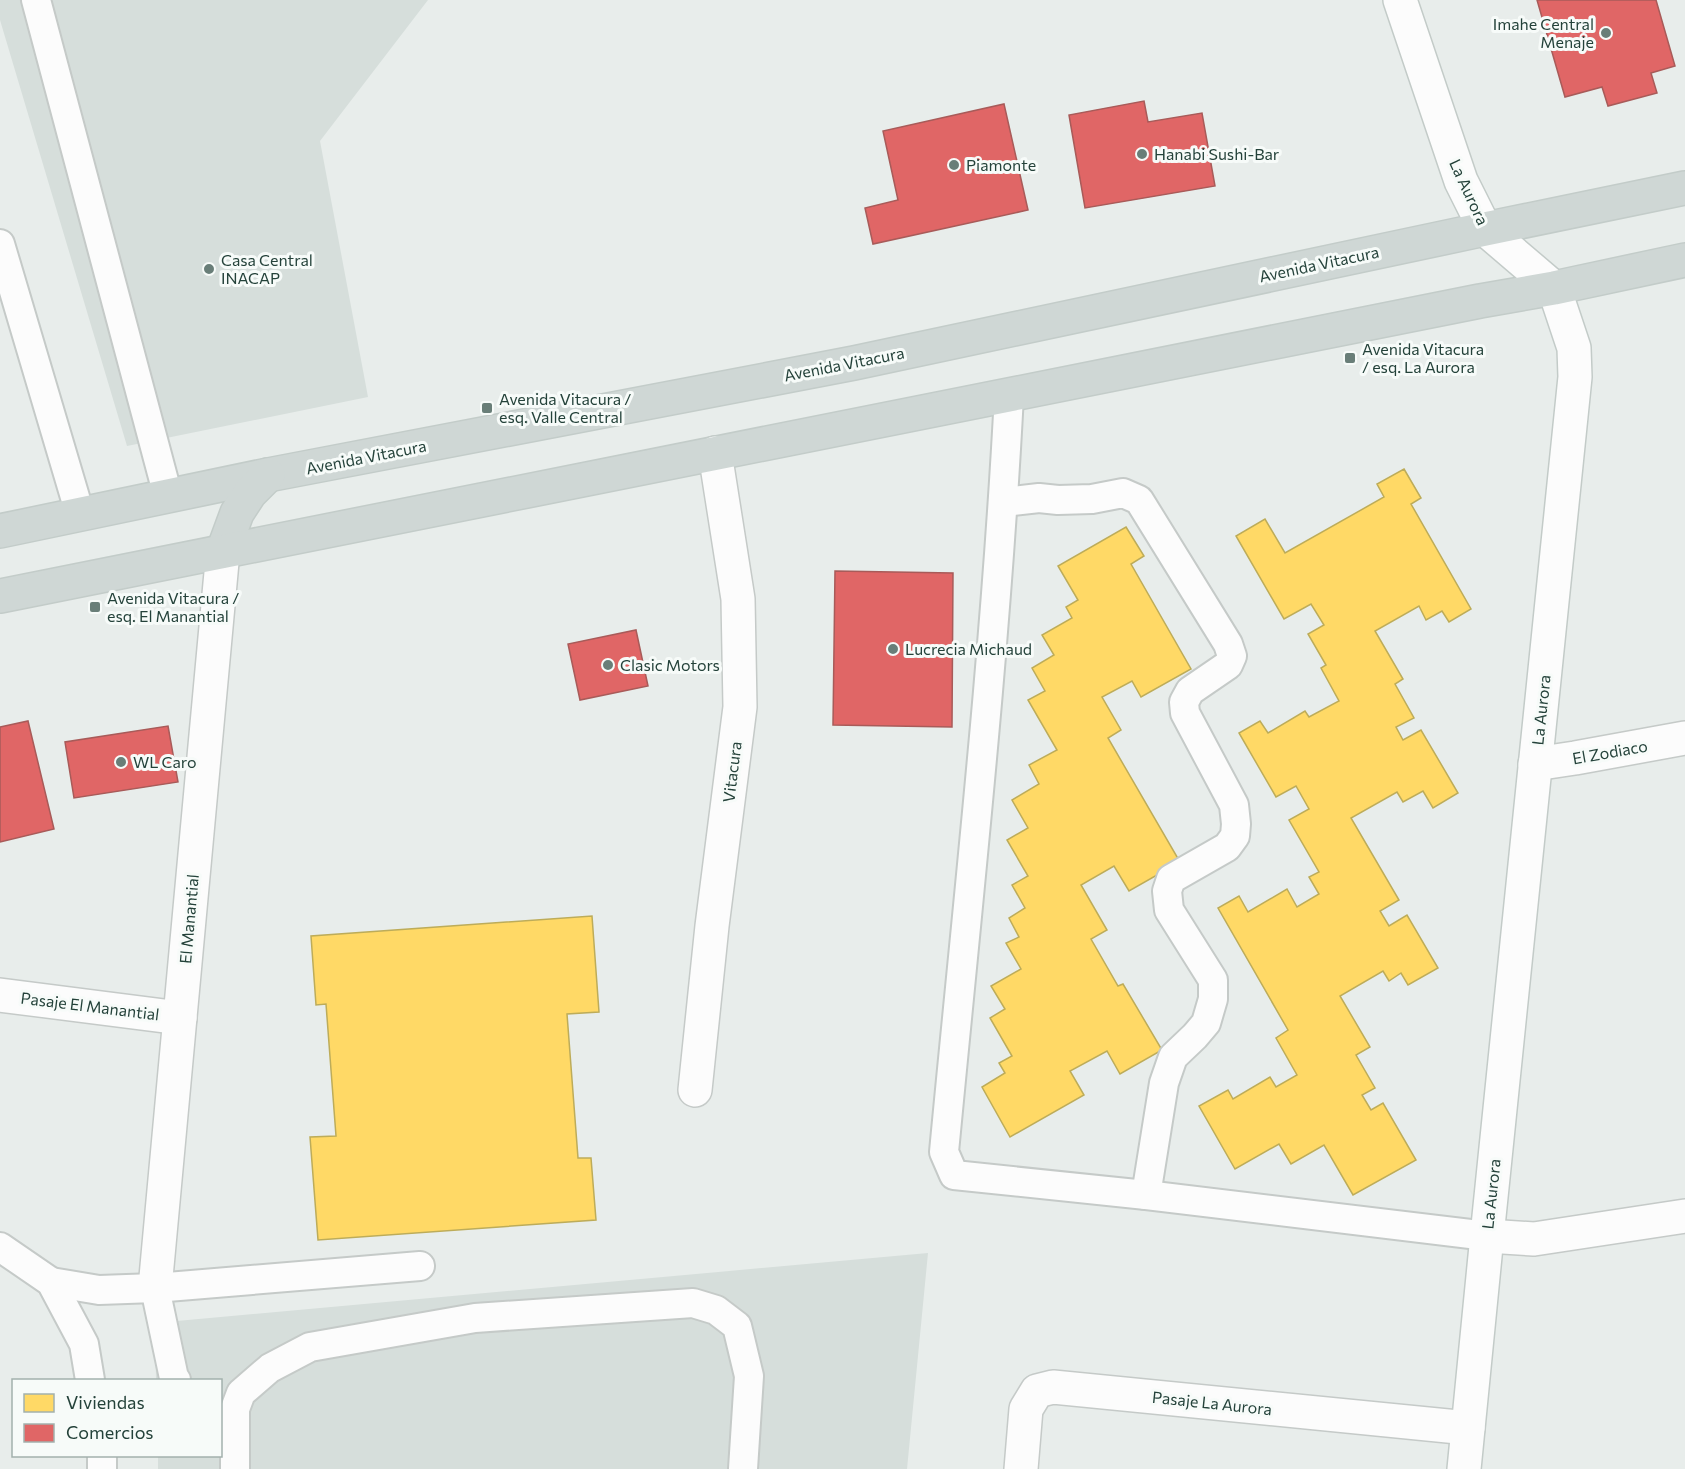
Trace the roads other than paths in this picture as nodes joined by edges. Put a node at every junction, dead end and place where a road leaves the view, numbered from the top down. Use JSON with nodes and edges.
{"nodes":[{"id":1,"x":36,"y":0,"type":"edge"},
{"id":2,"x":1400,"y":0,"type":"edge"},
{"id":3,"x":1685,"y":188,"type":"edge"},
{"id":4,"x":1485,"y":229,"type":"junction"},
{"id":5,"x":0,"y":244,"type":"edge"},
{"id":6,"x":1685,"y":260,"type":"edge"},
{"id":7,"x":1554,"y":288,"type":"junction"},
{"id":8,"x":1009,"y":395,"type":"junction"},
{"id":9,"x":715,"y":453,"type":"junction"},
{"id":10,"x":268,"y":476,"type":"junction"},
{"id":11,"x":168,"y":496,"type":"junction"},
{"id":12,"x":1004,"y":502,"type":"junction"},
{"id":13,"x":80,"y":514,"type":"junction"},
{"id":14,"x":0,"y":531,"type":"edge"},
{"id":15,"x":223,"y":551,"type":"junction"},
{"id":16,"x":0,"y":596,"type":"edge"},
{"id":17,"x":1685,"y":738,"type":"edge"},
{"id":18,"x":1535,"y":764,"type":"junction"},
{"id":19,"x":0,"y":995,"type":"edge"},
{"id":20,"x":180,"y":1018,"type":"junction"},
{"id":21,"x":695,"y":1090,"type":"dead end"},
{"id":22,"x":1146,"y":1195,"type":"junction"},
{"id":23,"x":1685,"y":1216,"type":"edge"},
{"id":24,"x":1487,"y":1236,"type":"junction"},
{"id":25,"x":0,"y":1246,"type":"edge"},
{"id":26,"x":420,"y":1266,"type":"dead end"},
{"id":27,"x":51,"y":1282,"type":"junction"},
{"id":28,"x":155,"y":1288,"type":"junction"},
{"id":29,"x":90,"y":1379,"type":"edge"},
{"id":30,"x":175,"y":1379,"type":"edge"},
{"id":31,"x":228,"y":1407,"type":"edge"},
{"id":32,"x":1468,"y":1428,"type":"junction"},
{"id":33,"x":235,"y":1469,"type":"edge"},
{"id":34,"x":743,"y":1469,"type":"edge"},
{"id":35,"x":1021,"y":1469,"type":"edge"},
{"id":36,"x":1464,"y":1469,"type":"edge"}],
"edges":[{"from":1,"to":11,"type":"lane"},
{"from":2,"to":4,"type":"street","name":"La Aurora"},
{"from":3,"to":4,"type":"main road","name":"Avenida Vitacura"},
{"from":4,"to":7,"type":"street","name":"La Aurora"},
{"from":4,"to":10,"type":"main road","name":"Avenida Vitacura"},
{"from":5,"to":13,"type":"lane"},
{"from":6,"to":7,"type":"main road"},
{"from":7,"to":8,"type":"main road"},
{"from":7,"to":18,"type":"street","name":"La Aurora"},
{"from":8,"to":9,"type":"main road"},
{"from":8,"to":12,"type":"lane"},
{"from":9,"to":15,"type":"main road"},
{"from":9,"to":21,"type":"street","name":"Vitacura"},
{"from":10,"to":11,"type":"main road","name":"Avenida Vitacura"},
{"from":10,"to":15,"type":"main road"},
{"from":11,"to":13,"type":"main road","name":"Avenida Vitacura"},
{"from":12,"to":22,"type":"lane"},
{"from":12,"to":22,"type":"lane"},
{"from":13,"to":14,"type":"main road","name":"Avenida Vitacura"},
{"from":15,"to":16,"type":"main road"},
{"from":15,"to":20,"type":"street","name":"El Manantial"},
{"from":17,"to":18,"type":"street","name":"El Zodiaco"},
{"from":18,"to":24,"type":"street","name":"La Aurora"},
{"from":19,"to":20,"type":"street","name":"Pasaje El Manantial"},
{"from":20,"to":28,"type":"street","name":"El Manantial"},
{"from":22,"to":24,"type":"lane"},
{"from":23,"to":24,"type":"street"},
{"from":24,"to":32,"type":"street","name":"La Aurora"},
{"from":25,"to":27,"type":"lane"},
{"from":26,"to":28,"type":"lane"},
{"from":27,"to":28,"type":"lane"},
{"from":27,"to":29,"type":"lane"},
{"from":28,"to":30,"type":"lane"},
{"from":31,"to":33,"type":"lane"},
{"from":31,"to":34,"type":"lane"},
{"from":32,"to":35,"type":"street","name":"Pasaje La Aurora"},
{"from":32,"to":36,"type":"street","name":"La Aurora"}]}
